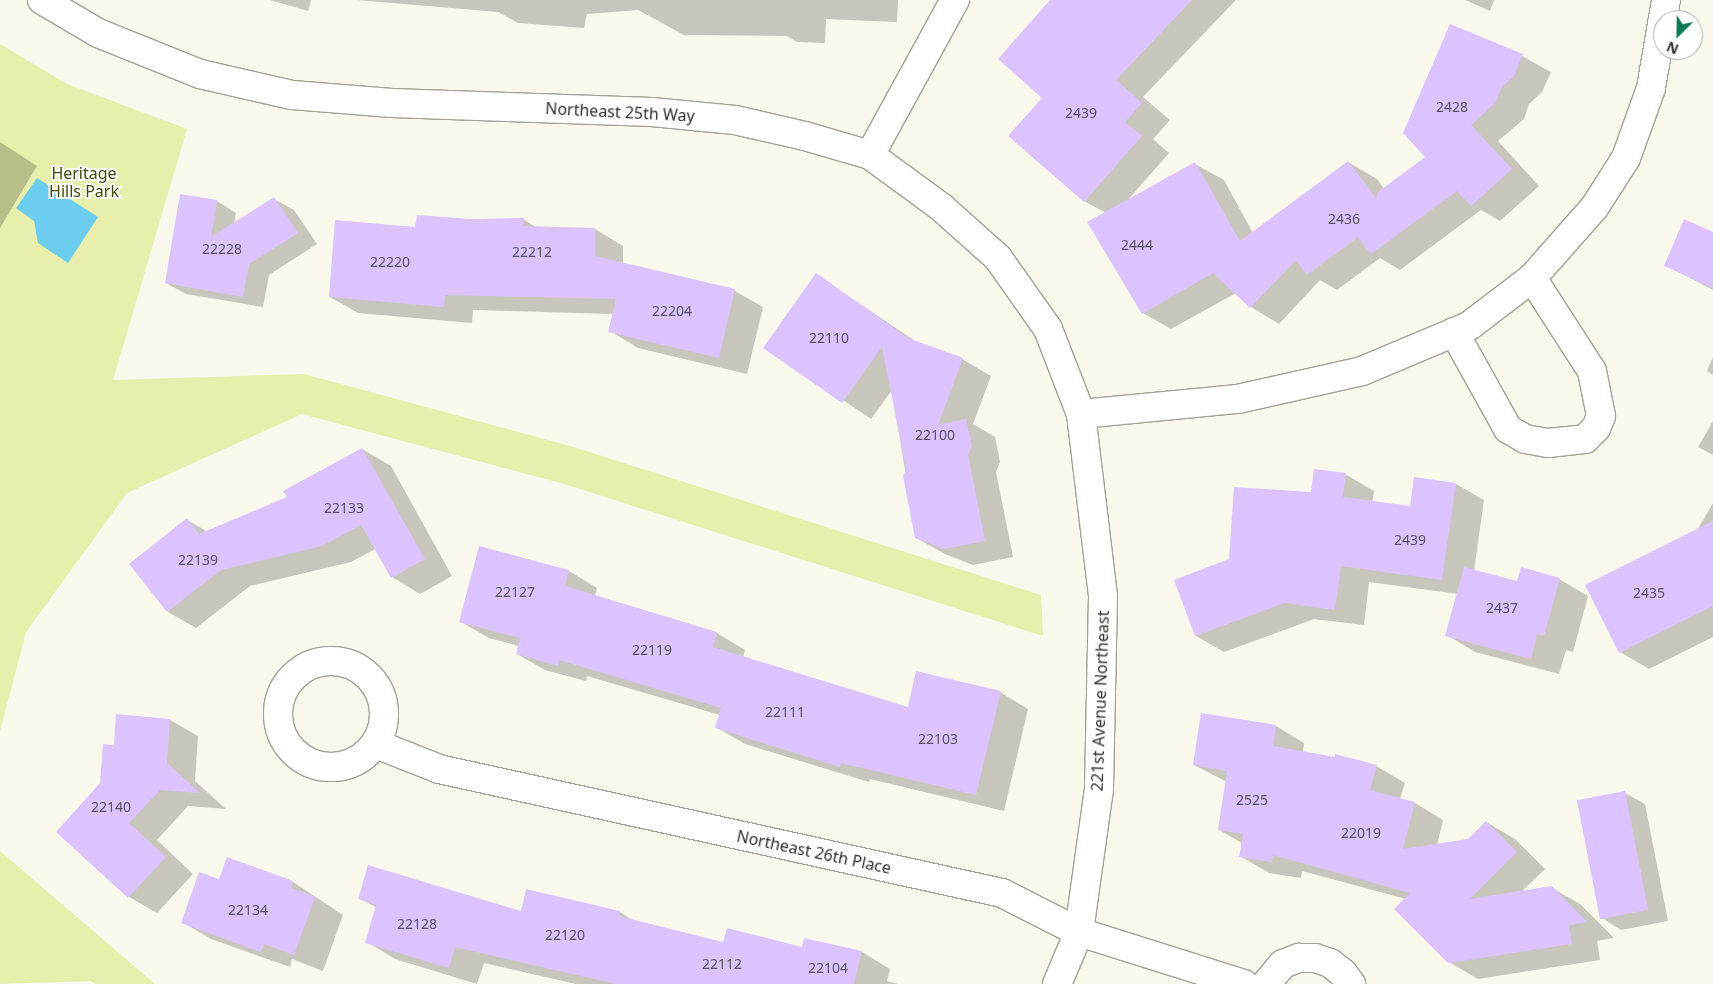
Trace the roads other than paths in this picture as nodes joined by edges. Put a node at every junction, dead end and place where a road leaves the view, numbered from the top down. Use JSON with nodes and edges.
{"nodes":[{"id":1,"x":42,"y":0,"type":"edge"},
{"id":2,"x":955,"y":0,"type":"edge"},
{"id":3,"x":1666,"y":0,"type":"edge"},
{"id":4,"x":870,"y":156,"type":"junction"},
{"id":5,"x":1532,"y":278,"type":"junction"},
{"id":6,"x":1454,"y":332,"type":"junction"},
{"id":7,"x":1081,"y":414,"type":"junction"},
{"id":8,"x":376,"y":744,"type":"dead end"},
{"id":9,"x":1079,"y":932,"type":"junction"},
{"id":10,"x":1057,"y":984,"type":"edge"},
{"id":11,"x":1244,"y":984,"type":"edge"},
{"id":12,"x":1266,"y":984,"type":"edge"},
{"id":13,"x":1350,"y":984,"type":"edge"}],
"edges":[{"from":1,"to":4,"type":"street","name":"Northeast 25th Way"},
{"from":2,"to":4,"type":"street"},
{"from":3,"to":5,"type":"street"},
{"from":4,"to":7,"type":"street","name":"Northeast 25th Way"},
{"from":5,"to":6,"type":"street"},
{"from":5,"to":6,"type":"street"},
{"from":6,"to":7,"type":"street"},
{"from":7,"to":9,"type":"street","name":"221st Avenue Northeast"},
{"from":8,"to":9,"type":"street","name":"Northeast 26th Place"},
{"from":9,"to":10,"type":"street","name":"221st Avenue Northeast"},
{"from":9,"to":11,"type":"street","name":"Northeast 26th Place"},
{"from":12,"to":13,"type":"street"}]}
